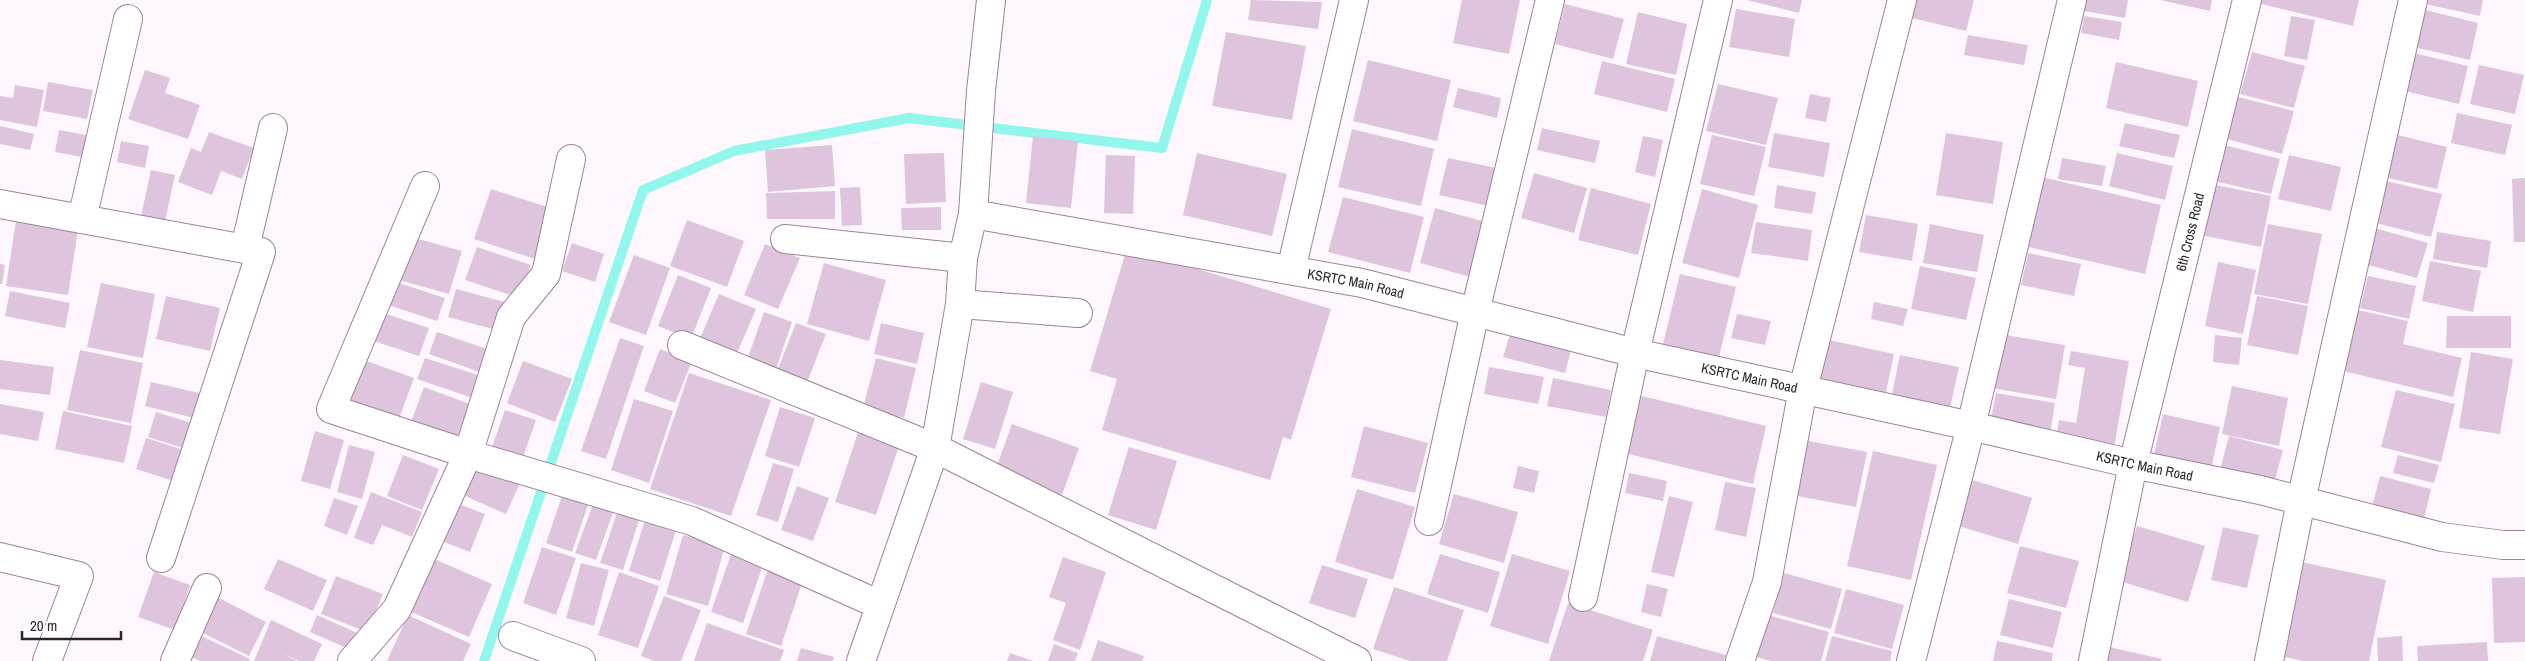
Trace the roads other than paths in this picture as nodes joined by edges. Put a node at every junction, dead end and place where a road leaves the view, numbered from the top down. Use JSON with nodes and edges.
{"nodes":[{"id":1,"x":991,"y":0,"type":"edge"},
{"id":2,"x":1354,"y":0,"type":"edge"},
{"id":3,"x":1550,"y":0,"type":"edge"},
{"id":4,"x":1718,"y":0,"type":"edge"},
{"id":5,"x":1902,"y":0,"type":"edge"},
{"id":6,"x":2072,"y":0,"type":"edge"},
{"id":7,"x":2247,"y":0,"type":"edge"},
{"id":8,"x":2413,"y":0,"type":"edge"},
{"id":9,"x":128,"y":19,"type":"dead end"},
{"id":10,"x":273,"y":128,"type":"dead end"},
{"id":11,"x":571,"y":159,"type":"dead end"},
{"id":12,"x":425,"y":186,"type":"dead end"},
{"id":13,"x":0,"y":204,"type":"edge"},
{"id":14,"x":973,"y":214,"type":"junction"},
{"id":15,"x":82,"y":219,"type":"junction"},
{"id":16,"x":785,"y":239,"type":"dead end"},
{"id":17,"x":245,"y":248,"type":"junction"},
{"id":18,"x":963,"y":258,"type":"junction"},
{"id":19,"x":1291,"y":270,"type":"junction"},
{"id":20,"x":960,"y":304,"type":"junction"},
{"id":21,"x":1475,"y":312,"type":"junction"},
{"id":22,"x":1078,"y":313,"type":"dead end"},
{"id":23,"x":682,"y":346,"type":"dead end"},
{"id":24,"x":1635,"y":353,"type":"junction"},
{"id":25,"x":1803,"y":389,"type":"junction"},
{"id":26,"x":1971,"y":426,"type":"junction"},
{"id":27,"x":935,"y":448,"type":"junction"},
{"id":28,"x":468,"y":454,"type":"junction"},
{"id":29,"x":2133,"y":464,"type":"junction"},
{"id":30,"x":2301,"y":501,"type":"junction"},
{"id":31,"x":1429,"y":521,"type":"dead end"},
{"id":32,"x":2525,"y":544,"type":"edge"},
{"id":33,"x":0,"y":557,"type":"edge"},
{"id":34,"x":161,"y":558,"type":"dead end"},
{"id":35,"x":207,"y":588,"type":"dead end"},
{"id":36,"x":1583,"y":597,"type":"dead end"},
{"id":37,"x":880,"y":605,"type":"junction"},
{"id":38,"x":513,"y":636,"type":"dead end"},
{"id":39,"x":866,"y":659,"type":"edge"},
{"id":40,"x":47,"y":661,"type":"edge"},
{"id":41,"x":175,"y":661,"type":"edge"},
{"id":42,"x":352,"y":661,"type":"edge"},
{"id":43,"x":581,"y":661,"type":"edge"},
{"id":44,"x":1357,"y":661,"type":"edge"},
{"id":45,"x":1740,"y":661,"type":"edge"},
{"id":46,"x":1911,"y":661,"type":"edge"},
{"id":47,"x":2093,"y":661,"type":"edge"},
{"id":48,"x":2269,"y":661,"type":"edge"}],
"edges":[{"from":1,"to":14,"type":"street"},
{"from":2,"to":19,"type":"street"},
{"from":3,"to":21,"type":"street"},
{"from":4,"to":24,"type":"street"},
{"from":5,"to":25,"type":"street"},
{"from":6,"to":26,"type":"street"},
{"from":7,"to":29,"type":"street","name":"6th Cross Road"},
{"from":8,"to":30,"type":"street"},
{"from":9,"to":15,"type":"street"},
{"from":10,"to":17,"type":"street"},
{"from":11,"to":28,"type":"street"},
{"from":12,"to":28,"type":"street"},
{"from":13,"to":15,"type":"street"},
{"from":14,"to":18,"type":"street"},
{"from":14,"to":19,"type":"street","name":"KSRTC Main Road"},
{"from":15,"to":17,"type":"street"},
{"from":16,"to":18,"type":"street"},
{"from":17,"to":34,"type":"street"},
{"from":18,"to":20,"type":"street"},
{"from":19,"to":21,"type":"street","name":"KSRTC Main Road"},
{"from":20,"to":22,"type":"street"},
{"from":20,"to":27,"type":"street"},
{"from":21,"to":24,"type":"street","name":"KSRTC Main Road"},
{"from":21,"to":31,"type":"street"},
{"from":23,"to":27,"type":"street"},
{"from":24,"to":25,"type":"street","name":"KSRTC Main Road"},
{"from":24,"to":36,"type":"street"},
{"from":25,"to":26,"type":"street","name":"KSRTC Main Road"},
{"from":25,"to":45,"type":"street"},
{"from":26,"to":29,"type":"street","name":"KSRTC Main Road"},
{"from":26,"to":46,"type":"street"},
{"from":27,"to":37,"type":"street"},
{"from":27,"to":44,"type":"street"},
{"from":28,"to":37,"type":"street"},
{"from":28,"to":42,"type":"street"},
{"from":29,"to":30,"type":"street","name":"KSRTC Main Road"},
{"from":29,"to":47,"type":"street","name":"6th Cross Road"},
{"from":30,"to":32,"type":"street","name":"KSRTC Main Road"},
{"from":30,"to":48,"type":"street"},
{"from":33,"to":40,"type":"street"},
{"from":35,"to":41,"type":"street"},
{"from":37,"to":39,"type":"street"},
{"from":38,"to":43,"type":"street"}]}
